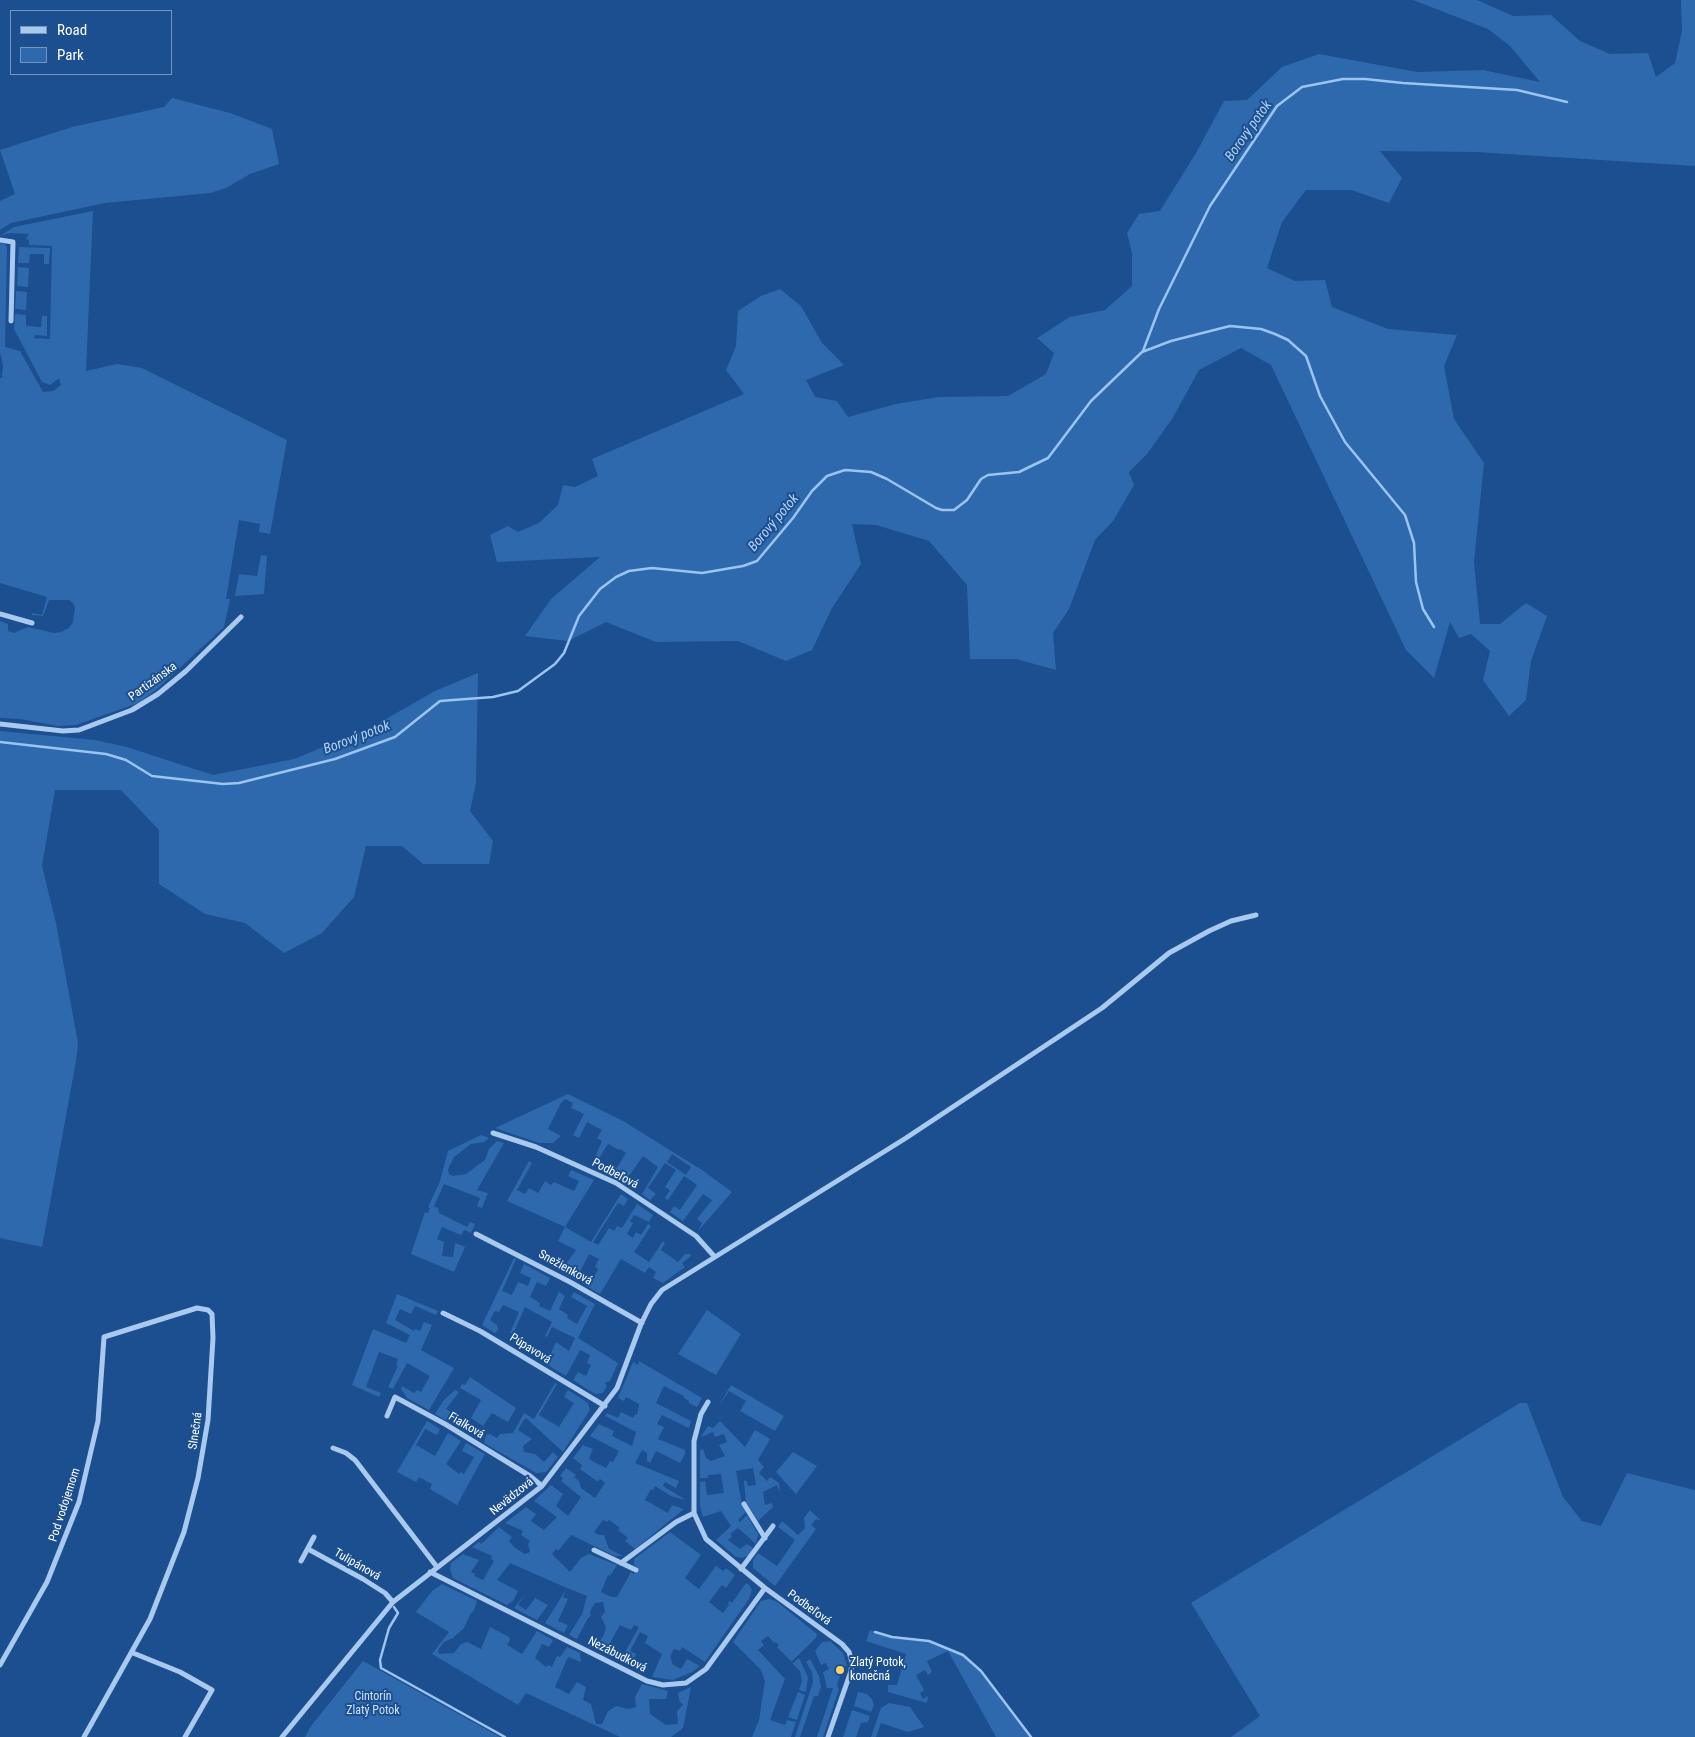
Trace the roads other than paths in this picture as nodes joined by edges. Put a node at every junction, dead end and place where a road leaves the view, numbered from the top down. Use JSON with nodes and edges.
{"nodes":[{"id":1,"x":0,"y":240,"type":"edge"},
{"id":2,"x":11,"y":321,"type":"dead end"},
{"id":3,"x":0,"y":614,"type":"edge"},
{"id":4,"x":241,"y":617,"type":"dead end"},
{"id":5,"x":32,"y":622,"type":"dead end"},
{"id":6,"x":0,"y":724,"type":"edge"},
{"id":7,"x":1256,"y":915,"type":"dead end"},
{"id":8,"x":493,"y":1133,"type":"dead end"},
{"id":9,"x":476,"y":1234,"type":"dead end"},
{"id":10,"x":714,"y":1256,"type":"junction"},
{"id":11,"x":443,"y":1313,"type":"dead end"},
{"id":12,"x":642,"y":1323,"type":"junction"},
{"id":13,"x":104,"y":1337,"type":"joint"},
{"id":14,"x":708,"y":1402,"type":"dead end"},
{"id":15,"x":605,"y":1406,"type":"junction"},
{"id":16,"x":387,"y":1416,"type":"dead end"},
{"id":17,"x":332,"y":1448,"type":"dead end"},
{"id":18,"x":542,"y":1486,"type":"junction"},
{"id":19,"x":744,"y":1504,"type":"dead end"},
{"id":20,"x":694,"y":1513,"type":"junction"},
{"id":21,"x":773,"y":1526,"type":"dead end"},
{"id":22,"x":314,"y":1537,"type":"dead end"},
{"id":23,"x":765,"y":1538,"type":"junction"},
{"id":24,"x":308,"y":1549,"type":"junction"},
{"id":25,"x":594,"y":1550,"type":"dead end"},
{"id":26,"x":301,"y":1561,"type":"dead end"},
{"id":27,"x":621,"y":1563,"type":"junction"},
{"id":28,"x":437,"y":1567,"type":"junction"},
{"id":29,"x":741,"y":1569,"type":"junction"},
{"id":30,"x":636,"y":1570,"type":"dead end"},
{"id":31,"x":430,"y":1572,"type":"junction"},
{"id":32,"x":765,"y":1588,"type":"junction"},
{"id":33,"x":393,"y":1602,"type":"junction"},
{"id":34,"x":133,"y":1653,"type":"junction"},
{"id":35,"x":0,"y":1664,"type":"edge"},
{"id":36,"x":84,"y":1737,"type":"edge"},
{"id":37,"x":185,"y":1737,"type":"edge"},
{"id":38,"x":282,"y":1737,"type":"edge"},
{"id":39,"x":828,"y":1737,"type":"edge"}],
"edges":[{"from":1,"to":2,"type":"street"},
{"from":3,"to":5,"type":"street"},
{"from":4,"to":6,"type":"street","name":"Partizánska"},
{"from":7,"to":10,"type":"street","name":"Nevädzová"},
{"from":8,"to":10,"type":"street","name":"Podbeľová"},
{"from":9,"to":12,"type":"street","name":"Snežienková"},
{"from":10,"to":12,"type":"street","name":"Nevädzová"},
{"from":11,"to":15,"type":"street","name":"Púpavová"},
{"from":12,"to":15,"type":"street","name":"Nevädzová"},
{"from":13,"to":34,"type":"street","name":"Slnečná"},
{"from":13,"to":35,"type":"street","name":"Pod vodojemom"},
{"from":14,"to":20,"type":"street","name":"Podbeľová"},
{"from":15,"to":18,"type":"street","name":"Nevädzová"},
{"from":16,"to":18,"type":"street","name":"Fialková"},
{"from":17,"to":28,"type":"street"},
{"from":18,"to":28,"type":"street","name":"Nevädzová"},
{"from":19,"to":23,"type":"street"},
{"from":20,"to":27,"type":"street"},
{"from":20,"to":29,"type":"street","name":"Podbeľová"},
{"from":21,"to":23,"type":"street"},
{"from":22,"to":24,"type":"street"},
{"from":23,"to":29,"type":"street"},
{"from":24,"to":26,"type":"street"},
{"from":24,"to":33,"type":"street","name":"Tulipánová"},
{"from":25,"to":27,"type":"street"},
{"from":27,"to":30,"type":"street"},
{"from":28,"to":31,"type":"street","name":"Nevädzová"},
{"from":29,"to":32,"type":"street","name":"Podbeľová"},
{"from":31,"to":32,"type":"street","name":"Nezábudková"},
{"from":31,"to":33,"type":"street","name":"Nevädzová"},
{"from":32,"to":39,"type":"street","name":"Podbeľová"},
{"from":33,"to":38,"type":"street","name":"Nevädzová"},
{"from":34,"to":36,"type":"street","name":"Slnečná"},
{"from":34,"to":37,"type":"street"}]}
